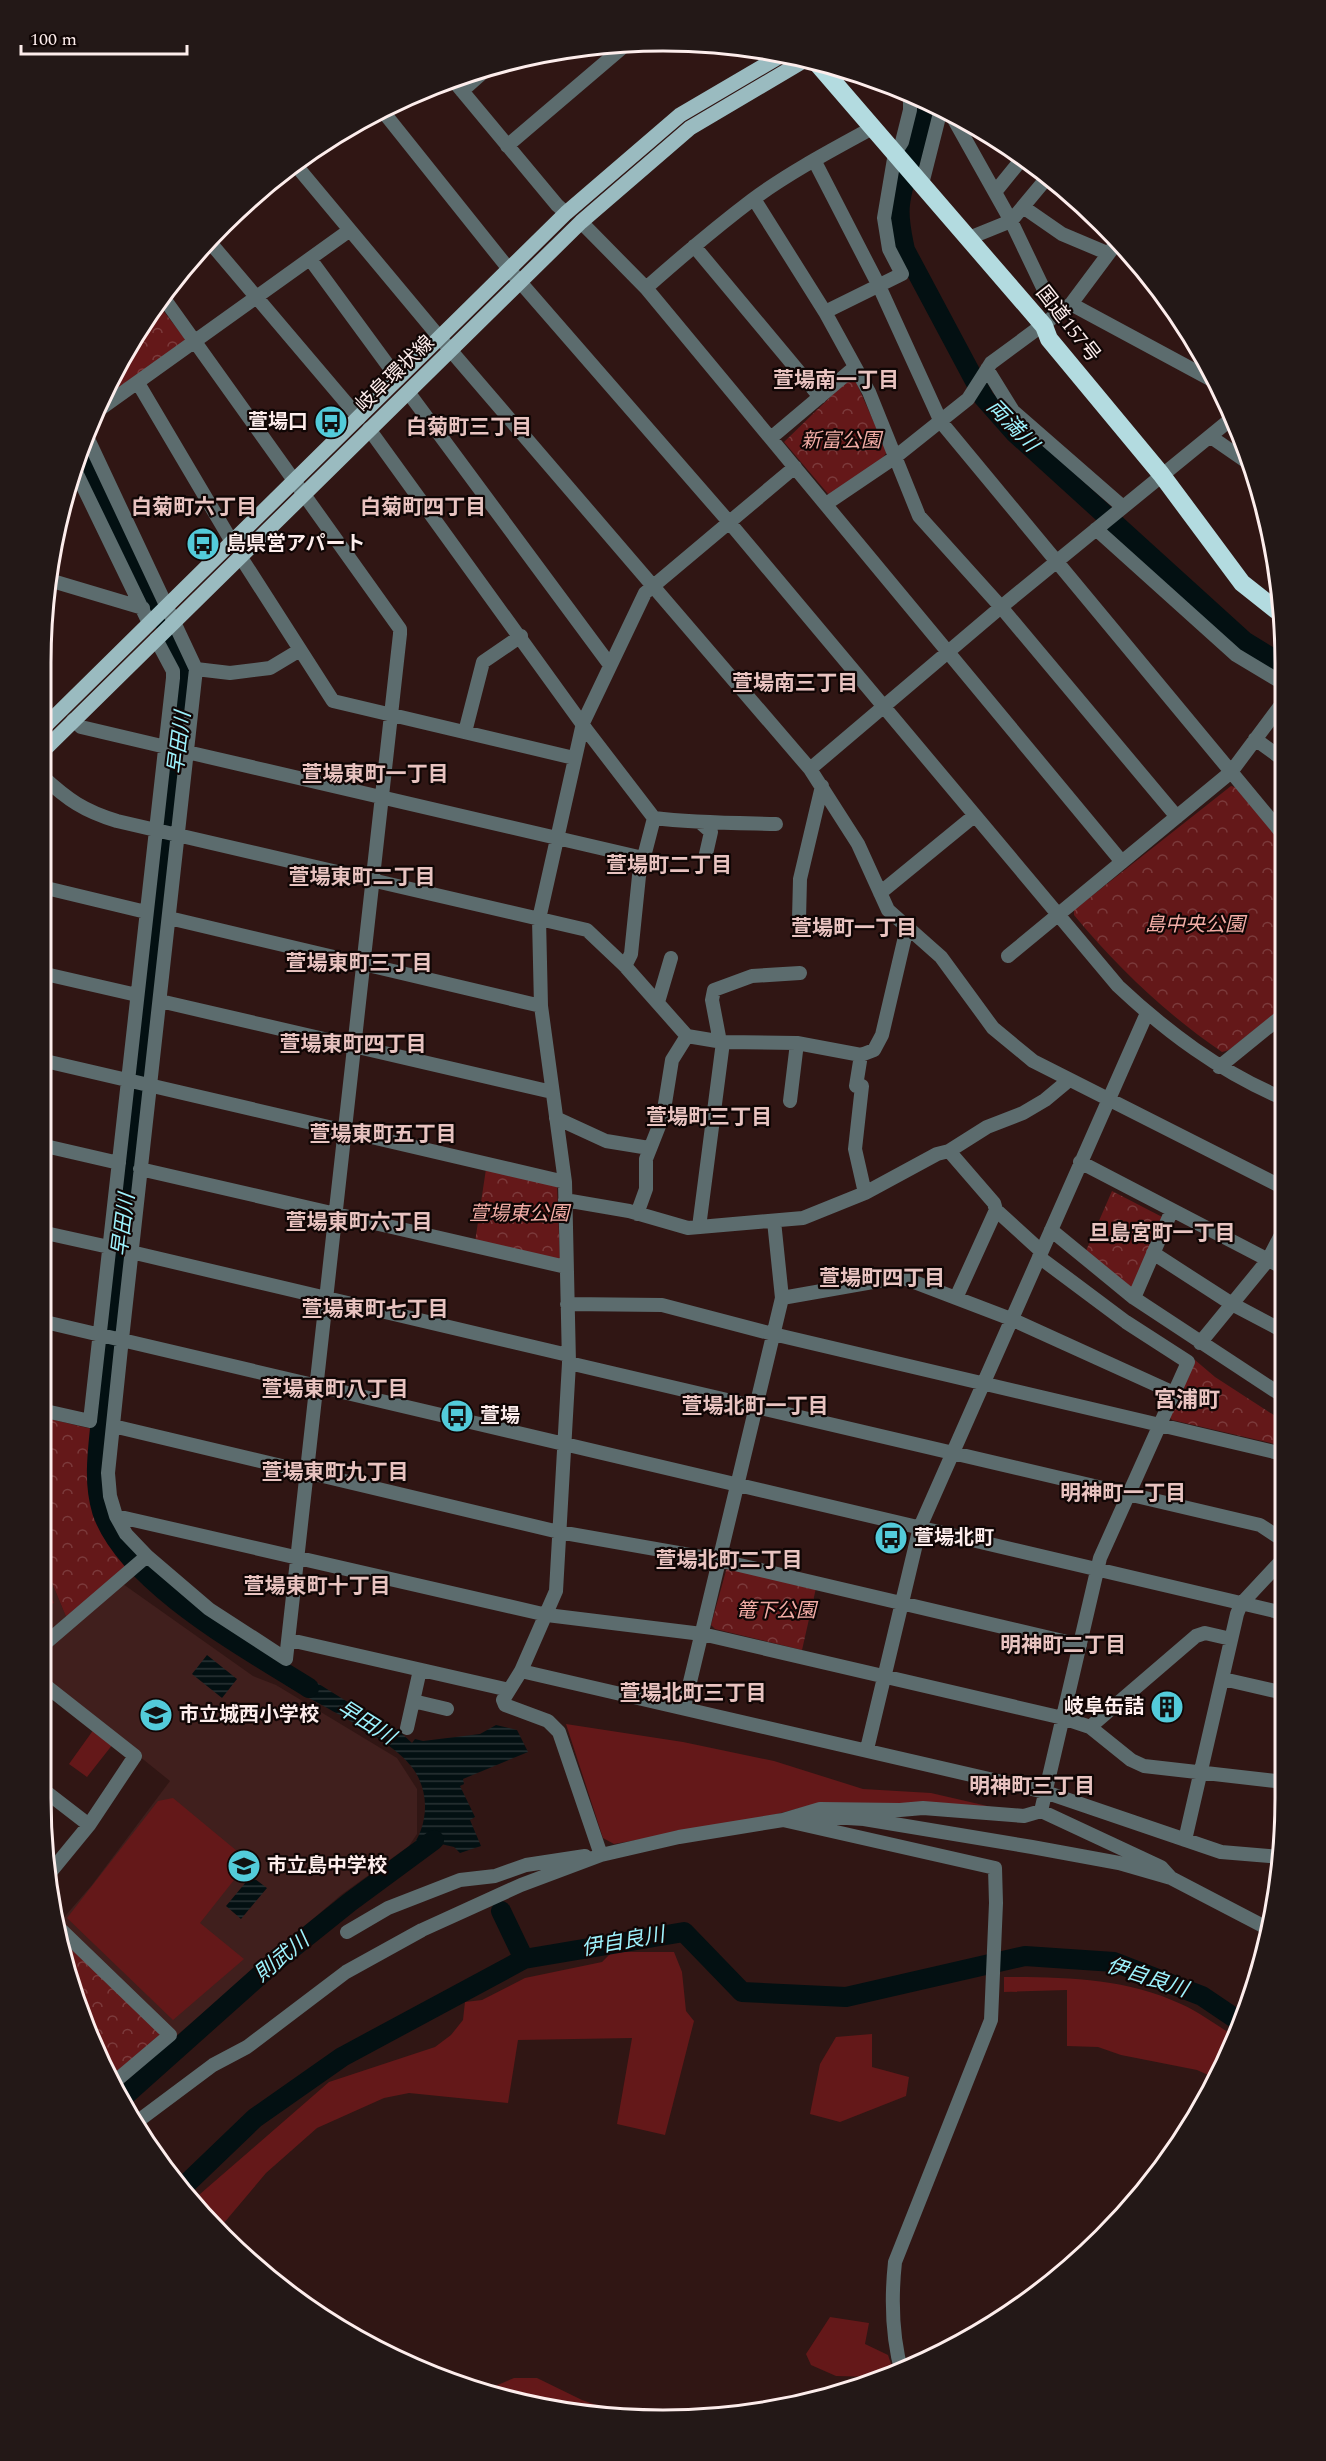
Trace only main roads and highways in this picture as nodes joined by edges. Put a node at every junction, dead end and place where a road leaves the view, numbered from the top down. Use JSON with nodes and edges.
{"nodes":[{"id":1,"x":772,"y":61,"type":"edge"},
{"id":2,"x":795,"y":66,"type":"edge"},
{"id":3,"x":827,"y":74,"type":"edge"},
{"id":4,"x":364,"y":424,"type":"junction"},
{"id":5,"x":299,"y":488,"type":"junction"},
{"id":6,"x":1272,"y":607,"type":"edge"},
{"id":7,"x":152,"y":625,"type":"junction"},
{"id":8,"x":51,"y":720,"type":"edge"},
{"id":9,"x":51,"y":743,"type":"edge"}],
"edges":[{"from":1,"to":4,"type":"main road","name":"岐阜環状線"},
{"from":2,"to":4,"type":"main road","name":"岐阜環状線"},
{"from":3,"to":6,"type":"highway","name":"国道157号"},
{"from":4,"to":5,"type":"main road","name":"岐阜環状線"},
{"from":5,"to":7,"type":"main road","name":"岐阜環状線"},
{"from":5,"to":7,"type":"main road","name":"岐阜環状線"},
{"from":7,"to":8,"type":"main road","name":"岐阜環状線"},
{"from":7,"to":9,"type":"main road","name":"岐阜環状線"}]}
